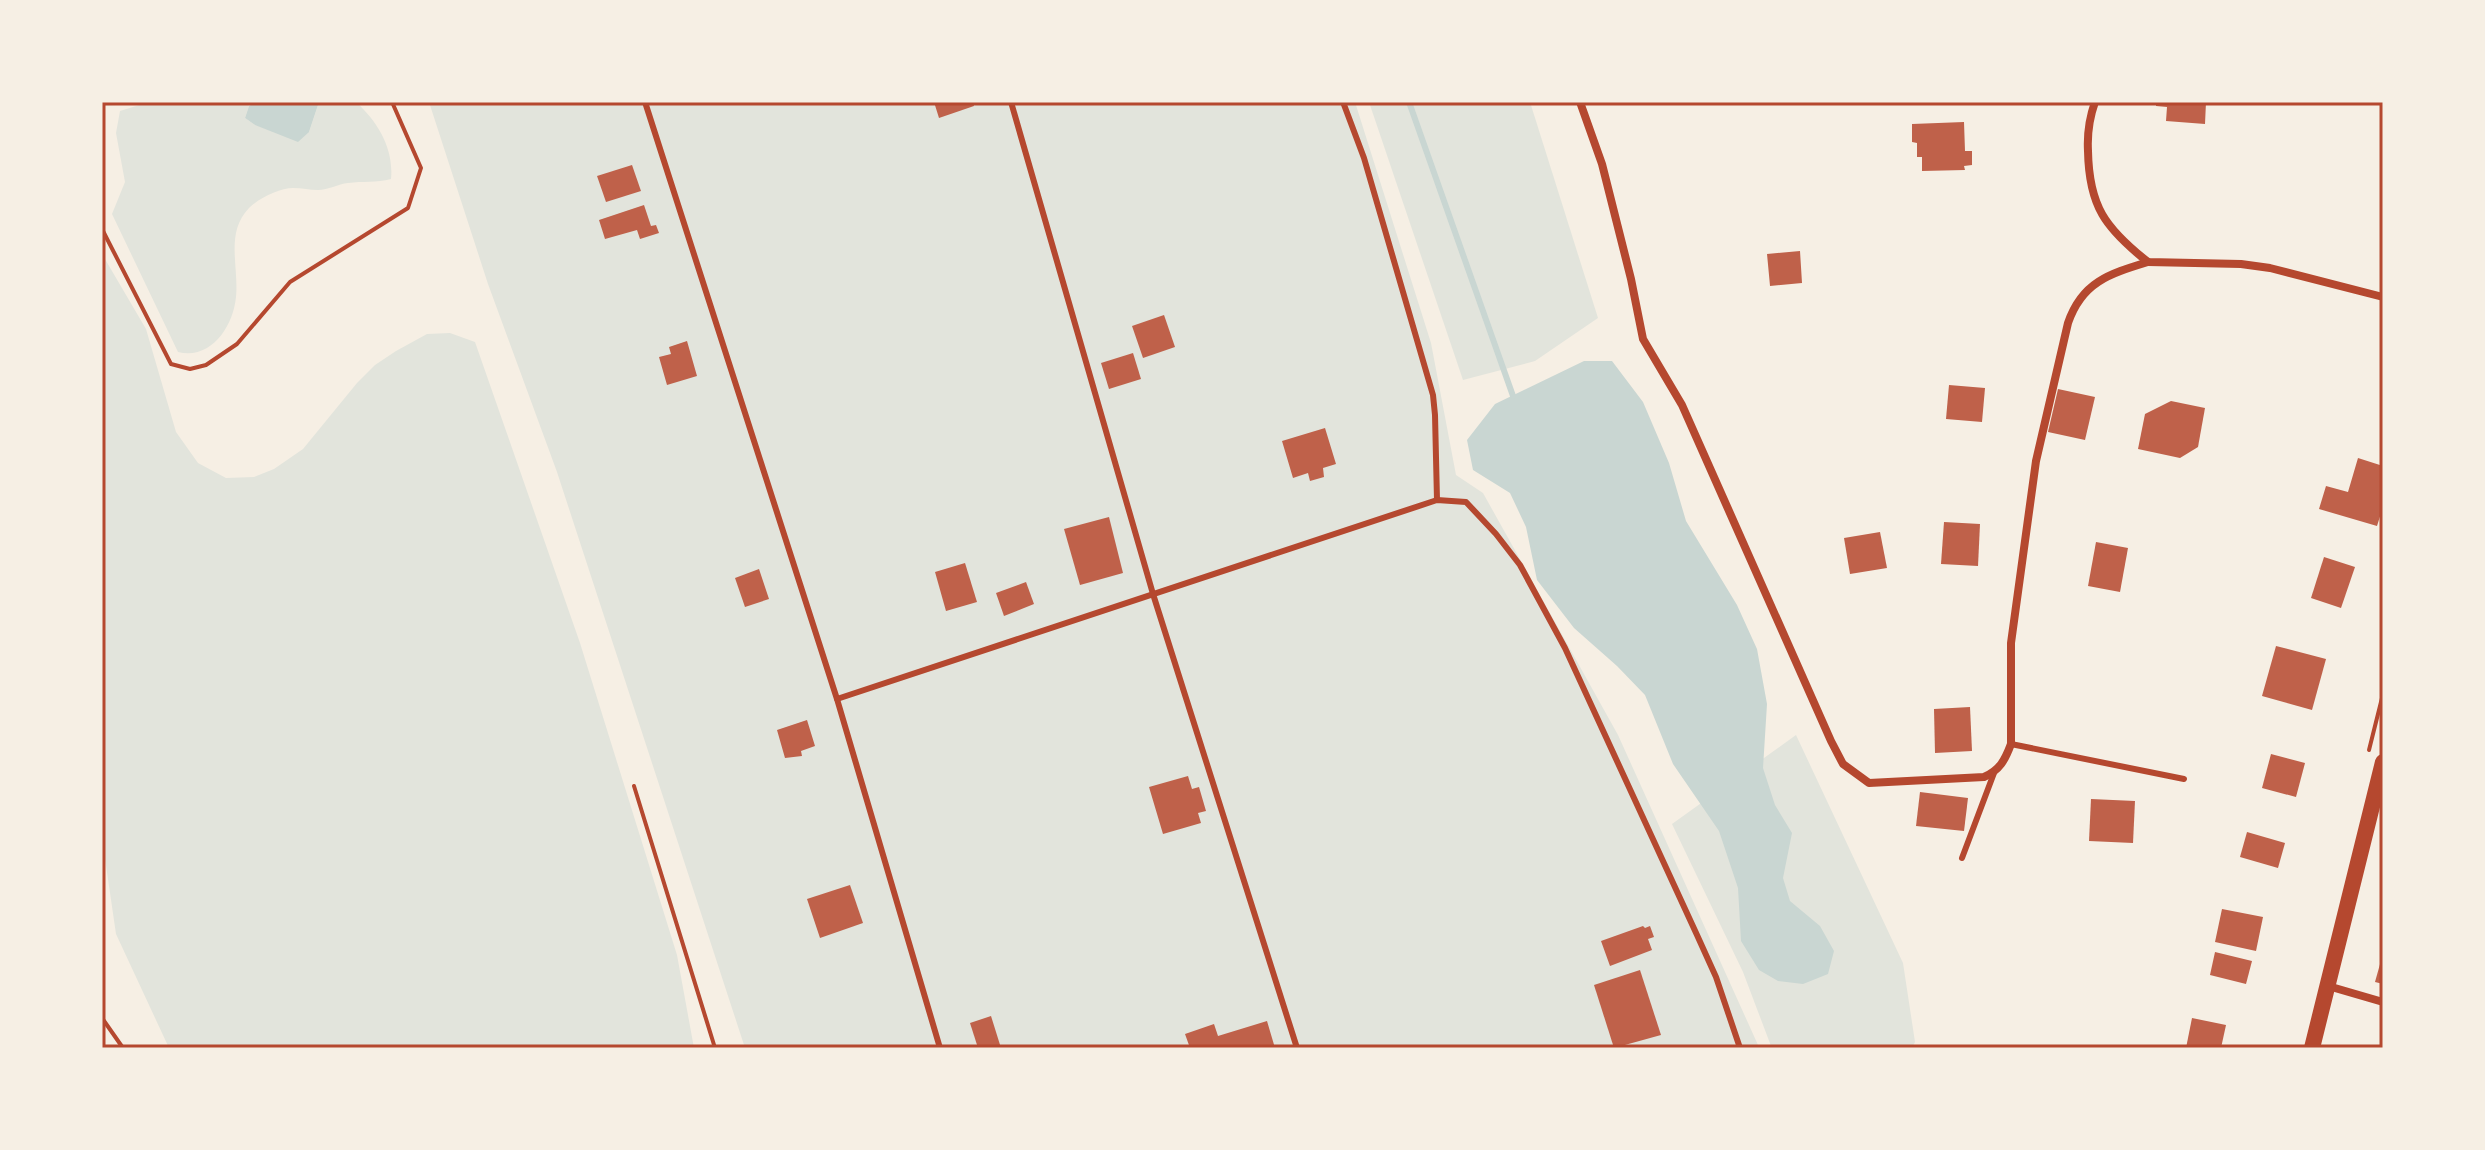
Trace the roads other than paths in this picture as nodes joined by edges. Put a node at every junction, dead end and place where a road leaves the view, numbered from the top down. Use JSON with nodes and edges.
{"nodes":[{"id":1,"x":645,"y":102,"type":"edge"},
{"id":2,"x":1011,"y":102,"type":"edge"},
{"id":3,"x":1343,"y":102,"type":"edge"},
{"id":4,"x":1580,"y":102,"type":"edge"},
{"id":5,"x":2095,"y":102,"type":"edge"},
{"id":6,"x":2148,"y":262,"type":"junction"},
{"id":7,"x":2383,"y":297,"type":"edge"},
{"id":8,"x":1437,"y":500,"type":"junction"},
{"id":9,"x":1153,"y":594,"type":"junction"},
{"id":10,"x":837,"y":699,"type":"junction"},
{"id":11,"x":2011,"y":744,"type":"junction"},
{"id":12,"x":2383,"y":762,"type":"edge"},
{"id":13,"x":1994,"y":773,"type":"junction"},
{"id":14,"x":2184,"y":779,"type":"dead end"},
{"id":15,"x":1962,"y":858,"type":"dead end"},
{"id":16,"x":2327,"y":986,"type":"junction"},
{"id":17,"x":2383,"y":1002,"type":"edge"},
{"id":18,"x":940,"y":1048,"type":"edge"},
{"id":19,"x":1297,"y":1048,"type":"edge"},
{"id":20,"x":1740,"y":1048,"type":"edge"},
{"id":21,"x":2312,"y":1048,"type":"edge"}],
"edges":[{"from":1,"to":10,"type":"lane"},
{"from":2,"to":9,"type":"lane"},
{"from":3,"to":8,"type":"lane"},
{"from":4,"to":13,"type":"street"},
{"from":5,"to":6,"type":"street"},
{"from":6,"to":7,"type":"street"},
{"from":6,"to":11,"type":"street"},
{"from":8,"to":9,"type":"lane"},
{"from":8,"to":20,"type":"lane"},
{"from":9,"to":10,"type":"lane"},
{"from":9,"to":19,"type":"lane"},
{"from":10,"to":18,"type":"lane"},
{"from":11,"to":13,"type":"street"},
{"from":11,"to":14,"type":"lane"},
{"from":12,"to":16,"type":"main road"},
{"from":13,"to":15,"type":"lane"},
{"from":16,"to":17,"type":"street"},
{"from":16,"to":21,"type":"main road"}]}
